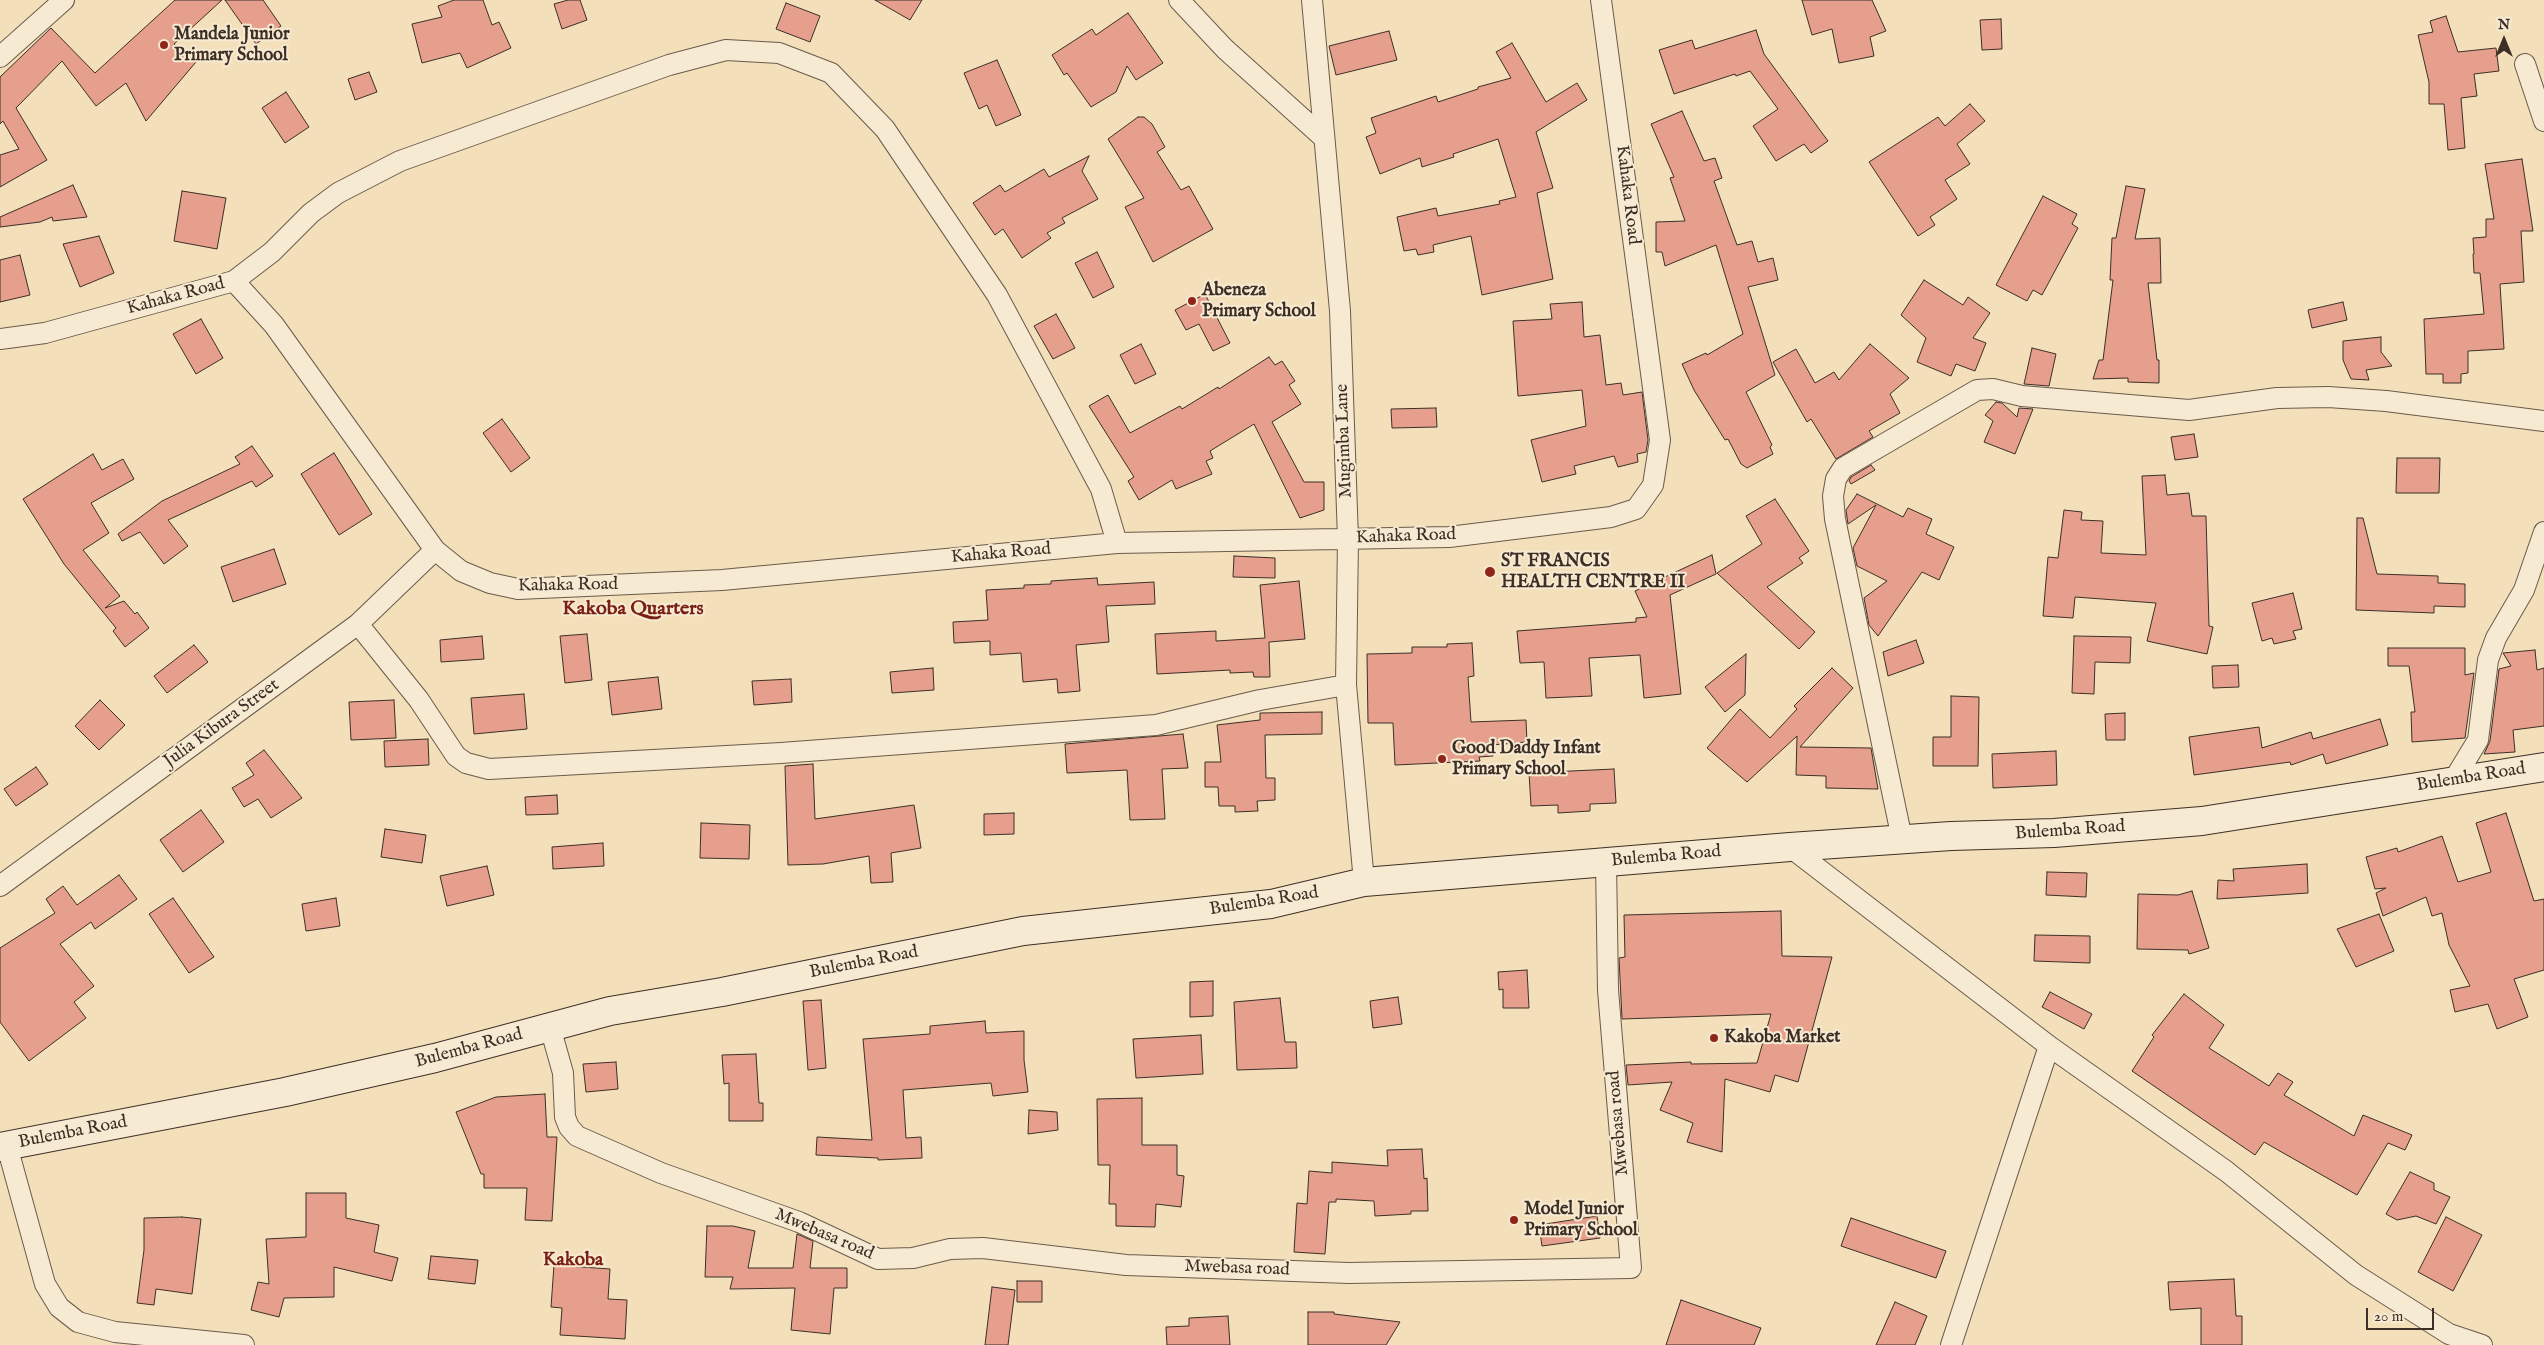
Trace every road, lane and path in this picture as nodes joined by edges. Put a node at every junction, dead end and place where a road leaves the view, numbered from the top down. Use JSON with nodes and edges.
{"nodes":[{"id":1,"x":64,"y":0,"type":"edge"},
{"id":2,"x":1179,"y":0,"type":"edge"},
{"id":3,"x":1312,"y":0,"type":"edge"},
{"id":4,"x":1601,"y":0,"type":"edge"},
{"id":5,"x":0,"y":57,"type":"edge"},
{"id":6,"x":2526,"y":64,"type":"dead end"},
{"id":7,"x":2544,"y":121,"type":"edge"},
{"id":8,"x":1324,"y":138,"type":"junction"},
{"id":9,"x":234,"y":281,"type":"junction"},
{"id":10,"x":0,"y":339,"type":"edge"},
{"id":11,"x":2544,"y":421,"type":"edge"},
{"id":12,"x":2544,"y":532,"type":"edge"},
{"id":13,"x":1348,"y":538,"type":"junction"},
{"id":14,"x":1117,"y":543,"type":"junction"},
{"id":15,"x":435,"y":550,"type":"junction"},
{"id":16,"x":358,"y":624,"type":"junction"},
{"id":17,"x":1346,"y":685,"type":"junction"},
{"id":18,"x":2544,"y":767,"type":"edge"},
{"id":19,"x":2453,"y":781,"type":"junction"},
{"id":20,"x":1902,"y":840,"type":"junction"},
{"id":21,"x":1790,"y":847,"type":"junction"},
{"id":22,"x":1606,"y":862,"type":"junction"},
{"id":23,"x":1364,"y":882,"type":"junction"},
{"id":24,"x":0,"y":886,"type":"edge"},
{"id":25,"x":550,"y":1027,"type":"junction"},
{"id":26,"x":2049,"y":1046,"type":"junction"},
{"id":27,"x":3,"y":1146,"type":"edge"},
{"id":28,"x":2446,"y":1339,"type":"edge"},
{"id":29,"x":244,"y":1345,"type":"edge"},
{"id":30,"x":1950,"y":1345,"type":"edge"},
{"id":31,"x":2482,"y":1345,"type":"edge"}],
"edges":[{"from":1,"to":5,"type":"street"},
{"from":2,"to":8,"type":"street"},
{"from":3,"to":8,"type":"street","name":"Mugimba Lane"},
{"from":4,"to":13,"type":"street","name":"Kahaka Road"},
{"from":6,"to":7,"type":"street"},
{"from":8,"to":13,"type":"street","name":"Mugimba Lane"},
{"from":9,"to":10,"type":"street","name":"Kahaka Road"},
{"from":9,"to":14,"type":"street"},
{"from":9,"to":15,"type":"street","name":"Kahaka Road"},
{"from":11,"to":20,"type":"street"},
{"from":12,"to":19,"type":"street"},
{"from":13,"to":14,"type":"street","name":"Kahaka Road"},
{"from":13,"to":17,"type":"street","name":"Mugimba Lane"},
{"from":14,"to":15,"type":"street","name":"Kahaka Road"},
{"from":15,"to":16,"type":"street","name":"Julia Kibura Street"},
{"from":16,"to":17,"type":"street"},
{"from":16,"to":24,"type":"street","name":"Julia Kibura Street"},
{"from":17,"to":23,"type":"street","name":"Mugimba Lane"},
{"from":18,"to":19,"type":"main road","name":"Bulemba Road"},
{"from":19,"to":20,"type":"main road","name":"Bulemba Road"},
{"from":20,"to":21,"type":"main road","name":"Bulemba Road"},
{"from":21,"to":22,"type":"main road","name":"Bulemba Road"},
{"from":21,"to":26,"type":"street"},
{"from":22,"to":23,"type":"main road","name":"Bulemba Road"},
{"from":22,"to":25,"type":"street","name":"Mwebasa road"},
{"from":23,"to":25,"type":"main road","name":"Bulemba Road"},
{"from":25,"to":27,"type":"main road","name":"Bulemba Road"},
{"from":26,"to":28,"type":"street"},
{"from":26,"to":30,"type":"street"},
{"from":27,"to":29,"type":"street"},
{"from":28,"to":31,"type":"street"}]}
